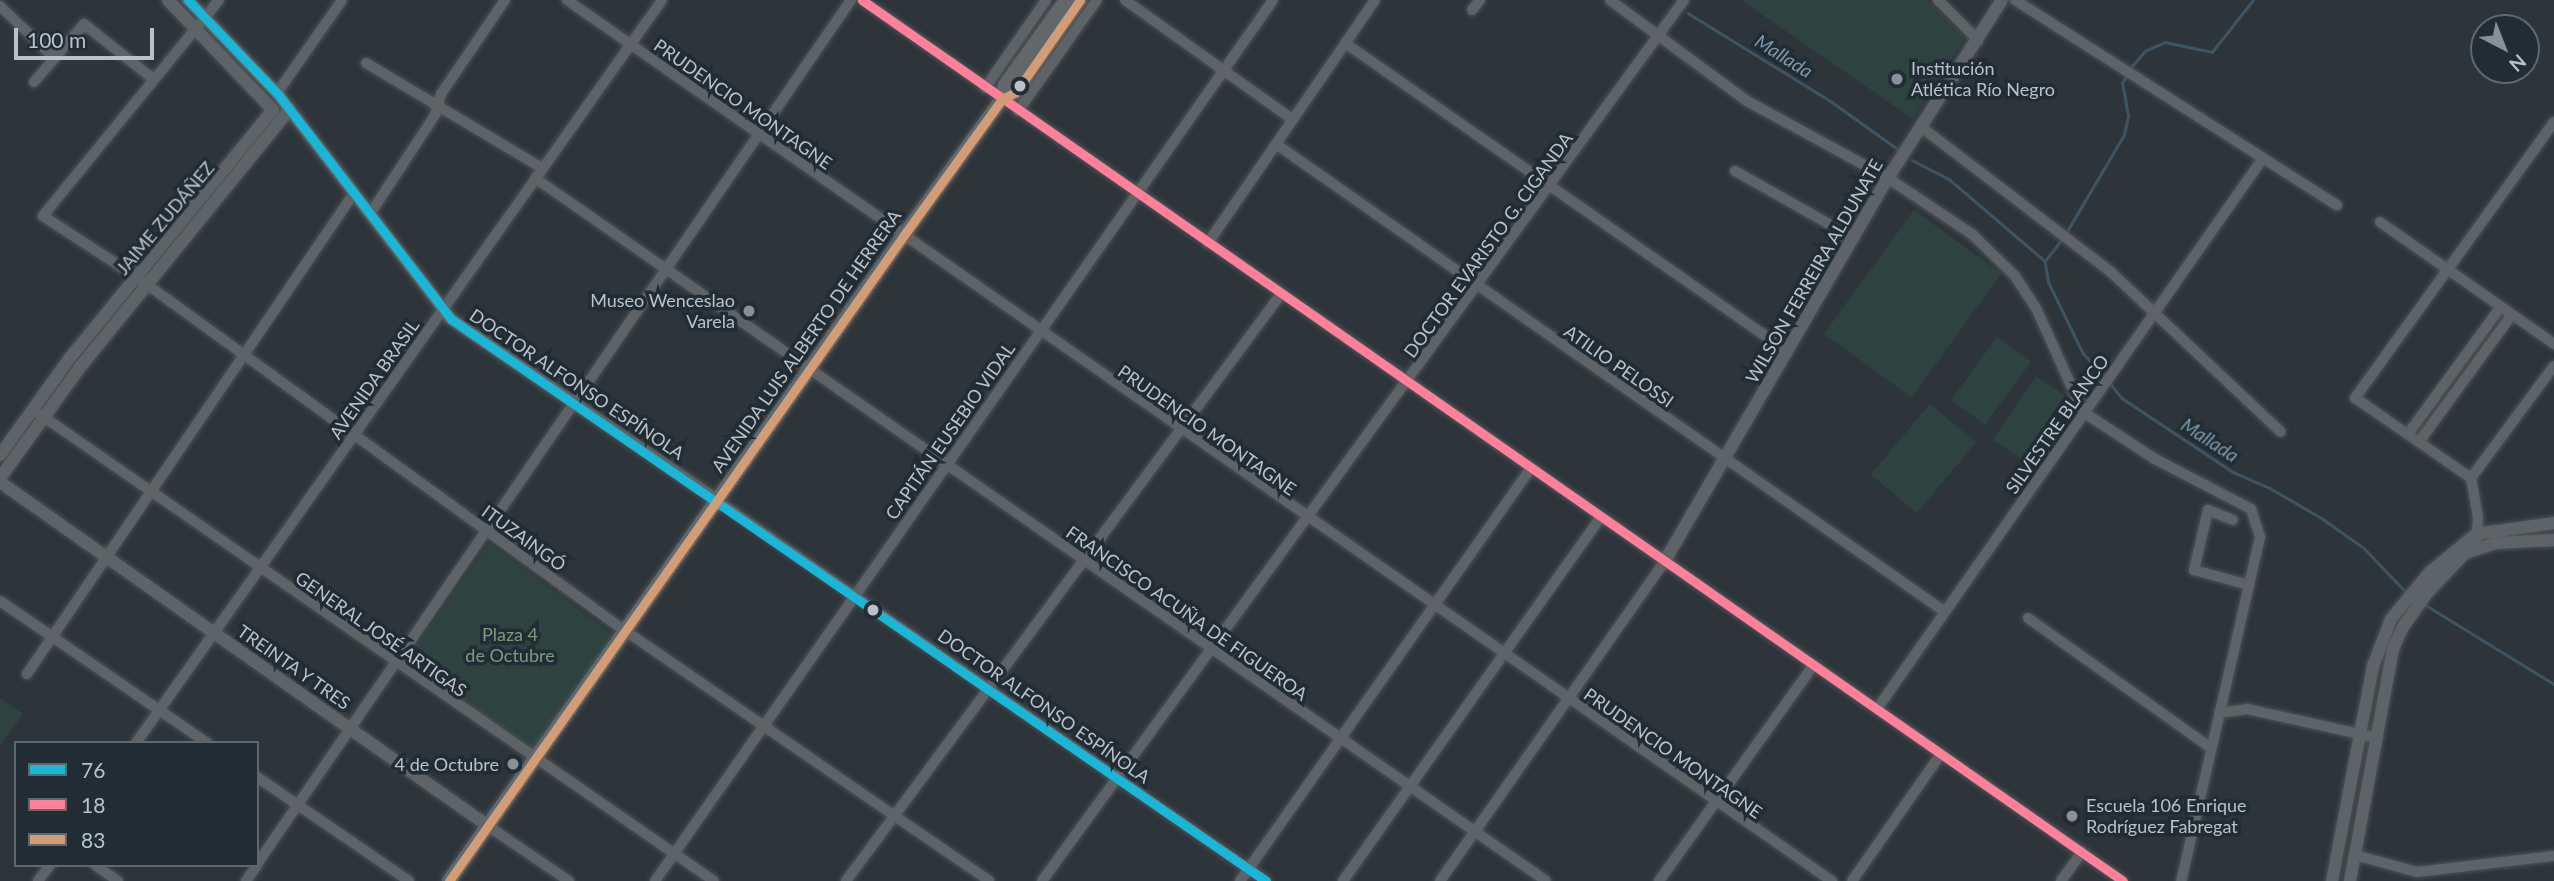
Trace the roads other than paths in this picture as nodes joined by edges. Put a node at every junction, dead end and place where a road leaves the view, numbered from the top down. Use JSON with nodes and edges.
{"nodes":[{"id":1,"x":168,"y":0,"type":"edge"},
{"id":2,"x":188,"y":0,"type":"edge"},
{"id":3,"x":219,"y":0,"type":"edge"},
{"id":4,"x":342,"y":0,"type":"edge"},
{"id":5,"x":505,"y":0,"type":"edge"},
{"id":6,"x":567,"y":0,"type":"edge"},
{"id":7,"x":662,"y":0,"type":"edge"},
{"id":8,"x":851,"y":0,"type":"edge"},
{"id":9,"x":862,"y":0,"type":"edge"},
{"id":10,"x":1046,"y":0,"type":"edge"},
{"id":11,"x":1066,"y":0,"type":"edge"},
{"id":12,"x":1080,"y":0,"type":"edge"},
{"id":13,"x":1097,"y":0,"type":"edge"},
{"id":14,"x":1125,"y":0,"type":"edge"},
{"id":15,"x":1273,"y":0,"type":"edge"},
{"id":16,"x":1374,"y":0,"type":"edge"},
{"id":17,"x":1480,"y":0,"type":"edge"},
{"id":18,"x":1610,"y":0,"type":"edge"},
{"id":19,"x":1684,"y":0,"type":"edge"},
{"id":20,"x":1938,"y":0,"type":"edge"},
{"id":21,"x":2003,"y":0,"type":"edge"},
{"id":22,"x":2015,"y":0,"type":"edge"},
{"id":23,"x":0,"y":6,"type":"edge"},
{"id":24,"x":1472,"y":10,"type":"dead end"},
{"id":25,"x":205,"y":18,"type":"junction"},
{"id":26,"x":194,"y":29,"type":"junction"},
{"id":27,"x":1659,"y":38,"type":"junction"},
{"id":28,"x":1978,"y":40,"type":"junction"},
{"id":29,"x":1345,"y":43,"type":"junction"},
{"id":30,"x":631,"y":44,"type":"junction"},
{"id":31,"x":54,"y":58,"type":"junction"},
{"id":32,"x":366,"y":63,"type":"dead end"},
{"id":33,"x":1223,"y":70,"type":"junction"},
{"id":34,"x":152,"y":78,"type":"junction"},
{"id":35,"x":34,"y":82,"type":"dead end"},
{"id":36,"x":985,"y":88,"type":"junction"},
{"id":37,"x":1002,"y":99,"type":"junction"},
{"id":38,"x":273,"y":102,"type":"junction"},
{"id":39,"x":438,"y":105,"type":"junction"},
{"id":40,"x":289,"y":109,"type":"junction"},
{"id":41,"x":1018,"y":111,"type":"junction"},
{"id":42,"x":1293,"y":120,"type":"junction"},
{"id":43,"x":2554,"y":121,"type":"edge"},
{"id":44,"x":1920,"y":126,"type":"junction"},
{"id":45,"x":761,"y":135,"type":"junction"},
{"id":46,"x":1276,"y":144,"type":"junction"},
{"id":47,"x":2263,"y":158,"type":"junction"},
{"id":48,"x":542,"y":168,"type":"junction"},
{"id":49,"x":1735,"y":171,"type":"dead end"},
{"id":50,"x":535,"y":178,"type":"junction"},
{"id":51,"x":1888,"y":178,"type":"junction"},
{"id":52,"x":1550,"y":188,"type":"junction"},
{"id":53,"x":354,"y":193,"type":"junction"},
{"id":54,"x":1136,"y":194,"type":"junction"},
{"id":55,"x":2337,"y":205,"type":"dead end"},
{"id":56,"x":370,"y":214,"type":"junction"},
{"id":57,"x":2380,"y":222,"type":"dead end"},
{"id":58,"x":904,"y":236,"type":"junction"},
{"id":59,"x":1854,"y":239,"type":"junction"},
{"id":60,"x":1208,"y":243,"type":"junction"},
{"id":61,"x":668,"y":270,"type":"junction"},
{"id":62,"x":2445,"y":272,"type":"junction"},
{"id":63,"x":142,"y":282,"type":"junction"},
{"id":64,"x":1478,"y":287,"type":"junction"},
{"id":65,"x":1281,"y":294,"type":"junction"},
{"id":66,"x":2500,"y":308,"type":"junction"},
{"id":67,"x":442,"y":310,"type":"junction"},
{"id":68,"x":2153,"y":313,"type":"junction"},
{"id":69,"x":2511,"y":316,"type":"junction"},
{"id":70,"x":1040,"y":330,"type":"junction"},
{"id":71,"x":2554,"y":344,"type":"edge"},
{"id":72,"x":1787,"y":351,"type":"junction"},
{"id":73,"x":246,"y":359,"type":"junction"},
{"id":74,"x":2554,"y":366,"type":"edge"},
{"id":75,"x":810,"y":369,"type":"junction"},
{"id":76,"x":1406,"y":383,"type":"junction"},
{"id":77,"x":575,"y":402,"type":"junction"},
{"id":78,"x":2083,"y":412,"type":"junction"},
{"id":79,"x":39,"y":413,"type":"junction"},
{"id":80,"x":1178,"y":428,"type":"junction"},
{"id":81,"x":2281,"y":432,"type":"dead end"},
{"id":82,"x":355,"y":435,"type":"junction"},
{"id":83,"x":2408,"y":435,"type":"junction"},
{"id":84,"x":2419,"y":442,"type":"junction"},
{"id":85,"x":0,"y":454,"type":"edge"},
{"id":86,"x":1725,"y":458,"type":"junction"},
{"id":87,"x":945,"y":466,"type":"junction"},
{"id":88,"x":1531,"y":468,"type":"junction"},
{"id":89,"x":2471,"y":478,"type":"junction"},
{"id":90,"x":0,"y":480,"type":"edge"},
{"id":91,"x":153,"y":491,"type":"junction"},
{"id":92,"x":716,"y":500,"type":"junction"},
{"id":93,"x":1600,"y":518,"type":"junction"},
{"id":94,"x":1309,"y":520,"type":"junction"},
{"id":95,"x":2233,"y":520,"type":"dead end"},
{"id":96,"x":2554,"y":523,"type":"edge"},
{"id":97,"x":486,"y":530,"type":"junction"},
{"id":98,"x":2554,"y":540,"type":"edge"},
{"id":99,"x":2476,"y":541,"type":"junction"},
{"id":100,"x":106,"y":557,"type":"junction"},
{"id":101,"x":1085,"y":561,"type":"junction"},
{"id":102,"x":1663,"y":564,"type":"junction"},
{"id":103,"x":259,"y":568,"type":"junction"},
{"id":104,"x":2249,"y":585,"type":"junction"},
{"id":105,"x":855,"y":595,"type":"junction"},
{"id":106,"x":0,"y":601,"type":"edge"},
{"id":107,"x":2409,"y":605,"type":"junction"},
{"id":108,"x":1435,"y":606,"type":"junction"},
{"id":109,"x":1945,"y":612,"type":"junction"},
{"id":110,"x":2028,"y":618,"type":"dead end"},
{"id":111,"x":625,"y":631,"type":"junction"},
{"id":112,"x":214,"y":633,"type":"junction"},
{"id":113,"x":52,"y":636,"type":"junction"},
{"id":114,"x":1214,"y":651,"type":"junction"},
{"id":115,"x":1504,"y":655,"type":"junction"},
{"id":116,"x":394,"y":662,"type":"junction"},
{"id":117,"x":1812,"y":666,"type":"junction"},
{"id":118,"x":27,"y":674,"type":"dead end"},
{"id":119,"x":989,"y":689,"type":"junction"},
{"id":120,"x":1569,"y":699,"type":"junction"},
{"id":121,"x":1877,"y":709,"type":"junction"},
{"id":122,"x":159,"y":710,"type":"junction"},
{"id":123,"x":2219,"y":713,"type":"junction"},
{"id":124,"x":765,"y":724,"type":"junction"},
{"id":125,"x":350,"y":727,"type":"junction"},
{"id":126,"x":2361,"y":734,"type":"junction"},
{"id":127,"x":2378,"y":738,"type":"junction"},
{"id":128,"x":1340,"y":739,"type":"junction"},
{"id":129,"x":137,"y":741,"type":"edge"},
{"id":130,"x":204,"y":741,"type":"edge"},
{"id":131,"x":2211,"y":748,"type":"junction"},
{"id":132,"x":1941,"y":754,"type":"junction"},
{"id":133,"x":536,"y":760,"type":"junction"},
{"id":134,"x":259,"y":778,"type":"edge"},
{"id":135,"x":1117,"y":779,"type":"junction"},
{"id":136,"x":1409,"y":786,"type":"junction"},
{"id":137,"x":1716,"y":803,"type":"junction"},
{"id":138,"x":298,"y":804,"type":"junction"},
{"id":139,"x":894,"y":816,"type":"junction"},
{"id":140,"x":488,"y":826,"type":"junction"},
{"id":141,"x":1474,"y":831,"type":"junction"},
{"id":142,"x":2082,"y":852,"type":"junction"},
{"id":143,"x":675,"y":853,"type":"junction"},
{"id":144,"x":2355,"y":855,"type":"junction"},
{"id":145,"x":2554,"y":856,"type":"edge"},
{"id":146,"x":259,"y":862,"type":"edge"},
{"id":147,"x":99,"y":867,"type":"edge"},
{"id":148,"x":1249,"y":869,"type":"junction"},
{"id":149,"x":118,"y":881,"type":"edge"},
{"id":150,"x":409,"y":881,"type":"edge"},
{"id":151,"x":449,"y":881,"type":"edge"},
{"id":152,"x":569,"y":881,"type":"edge"},
{"id":153,"x":655,"y":881,"type":"edge"},
{"id":154,"x":714,"y":881,"type":"edge"},
{"id":155,"x":846,"y":881,"type":"edge"},
{"id":156,"x":989,"y":881,"type":"edge"},
{"id":157,"x":1042,"y":881,"type":"edge"},
{"id":158,"x":1240,"y":881,"type":"edge"},
{"id":159,"x":1266,"y":881,"type":"edge"},
{"id":160,"x":1343,"y":881,"type":"edge"},
{"id":161,"x":1440,"y":881,"type":"edge"},
{"id":162,"x":1546,"y":881,"type":"edge"},
{"id":163,"x":1659,"y":881,"type":"edge"},
{"id":164,"x":1832,"y":881,"type":"edge"},
{"id":165,"x":1852,"y":881,"type":"edge"},
{"id":166,"x":2061,"y":881,"type":"edge"},
{"id":167,"x":2123,"y":881,"type":"edge"},
{"id":168,"x":2181,"y":881,"type":"edge"},
{"id":169,"x":2332,"y":881,"type":"edge"},
{"id":170,"x":2350,"y":881,"type":"edge"}],
"edges":[{"from":1,"to":26,"type":"street","name":"DOCTOR ALFONSO ESPÍNOLA"},
{"from":2,"to":25,"type":"street","name":"DOCTOR ALFONSO ESPÍNOLA"},
{"from":3,"to":25,"type":"street"},
{"from":4,"to":38,"type":"street","name":"JAIME ZUDÁÑEZ"},
{"from":5,"to":39,"type":"street"},
{"from":6,"to":30,"type":"street","name":"PRUDENCIO MONTAGNE"},
{"from":7,"to":30,"type":"street","name":"AVENIDA BRASIL"},
{"from":8,"to":45,"type":"street"},
{"from":9,"to":36,"type":"street"},
{"from":10,"to":36,"type":"street"},
{"from":11,"to":37,"type":"main road"},
{"from":12,"to":37,"type":"main road"},
{"from":13,"to":41,"type":"street"},
{"from":14,"to":33,"type":"street"},
{"from":15,"to":33,"type":"street","name":"CAPITÁN EUSEBIO VIDAL"},
{"from":16,"to":29,"type":"street"},
{"from":17,"to":24,"type":"street"},
{"from":18,"to":27,"type":"street"},
{"from":19,"to":27,"type":"street","name":"DOCTOR EVARISTO G. CIGANDA"},
{"from":20,"to":28,"type":"street"},
{"from":21,"to":28,"type":"street","name":"WILSON FERREIRA ALDUNATE"},
{"from":22,"to":47,"type":"street"},
{"from":23,"to":31,"type":"street"},
{"from":25,"to":26,"type":"street"},
{"from":25,"to":38,"type":"street","name":"DOCTOR ALFONSO ESPÍNOLA"},
{"from":26,"to":34,"type":"street"},
{"from":26,"to":38,"type":"street","name":"DOCTOR ALFONSO ESPÍNOLA"},
{"from":27,"to":51,"type":"street"},
{"from":27,"to":52,"type":"street","name":"DOCTOR EVARISTO G. CIGANDA"},
{"from":28,"to":44,"type":"street","name":"WILSON FERREIRA ALDUNATE"},
{"from":29,"to":42,"type":"street"},
{"from":29,"to":52,"type":"street"},
{"from":30,"to":45,"type":"street","name":"PRUDENCIO MONTAGNE"},
{"from":30,"to":48,"type":"street","name":"AVENIDA BRASIL"},
{"from":31,"to":34,"type":"street"},
{"from":31,"to":35,"type":"street"},
{"from":32,"to":39,"type":"street"},
{"from":33,"to":42,"type":"street"},
{"from":33,"to":54,"type":"street","name":"CAPITÁN EUSEBIO VIDAL"},
{"from":34,"to":63,"type":"street","name":"ITUZAINGÓ"},
{"from":36,"to":37,"type":"street"},
{"from":37,"to":41,"type":"street"},
{"from":37,"to":58,"type":"main road","name":"AVENIDA LUIS ALBERTO DE HERRERA"},
{"from":38,"to":40,"type":"street","name":"DOCTOR ALFONSO ESPÍNOLA"},
{"from":38,"to":63,"type":"street","name":"JAIME ZUDÁÑEZ"},
{"from":39,"to":48,"type":"street"},
{"from":39,"to":56,"type":"street"},
{"from":40,"to":53,"type":"street","name":"DOCTOR ALFONSO ESPÍNOLA"},
{"from":40,"to":63,"type":"street","name":"JAIME ZUDÁÑEZ"},
{"from":41,"to":54,"type":"street"},
{"from":42,"to":46,"type":"street"},
{"from":43,"to":62,"type":"street"},
{"from":44,"to":51,"type":"street","name":"WILSON FERREIRA ALDUNATE"},
{"from":44,"to":68,"type":"street"},
{"from":45,"to":58,"type":"street","name":"PRUDENCIO MONTAGNE"},
{"from":45,"to":61,"type":"street"},
{"from":46,"to":60,"type":"street"},
{"from":46,"to":64,"type":"street","name":"ATILIO PELOSSI"},
{"from":47,"to":55,"type":"street"},
{"from":47,"to":68,"type":"street","name":"SILVESTRE BLANCO"},
{"from":48,"to":50,"type":"street","name":"AVENIDA BRASIL"},
{"from":49,"to":59,"type":"street"},
{"from":50,"to":61,"type":"street","name":"FRANCISCO ACUÑA DE FIGUEROA"},
{"from":50,"to":67,"type":"street","name":"AVENIDA BRASIL"},
{"from":51,"to":59,"type":"street","name":"WILSON FERREIRA ALDUNATE"},
{"from":51,"to":78,"type":"street"},
{"from":52,"to":64,"type":"street","name":"DOCTOR EVARISTO G. CIGANDA"},
{"from":52,"to":72,"type":"street"},
{"from":53,"to":56,"type":"street","name":"DOCTOR ALFONSO ESPÍNOLA"},
{"from":53,"to":73,"type":"street"},
{"from":54,"to":60,"type":"street"},
{"from":54,"to":70,"type":"street","name":"CAPITÁN EUSEBIO VIDAL"},
{"from":56,"to":67,"type":"street","name":"DOCTOR ALFONSO ESPÍNOLA"},
{"from":57,"to":62,"type":"street"},
{"from":58,"to":70,"type":"street","name":"PRUDENCIO MONTAGNE"},
{"from":58,"to":75,"type":"main road","name":"AVENIDA LUIS ALBERTO DE HERRERA"},
{"from":59,"to":72,"type":"street","name":"WILSON FERREIRA ALDUNATE"},
{"from":60,"to":65,"type":"street"},
{"from":61,"to":75,"type":"street","name":"FRANCISCO ACUÑA DE FIGUEROA"},
{"from":61,"to":77,"type":"street"},
{"from":62,"to":66,"type":"street"},
{"from":62,"to":83,"type":"street"},
{"from":63,"to":73,"type":"street","name":"ITUZAINGÓ"},
{"from":63,"to":79,"type":"street","name":"JAIME ZUDÁÑEZ"},
{"from":64,"to":76,"type":"street","name":"DOCTOR EVARISTO G. CIGANDA"},
{"from":64,"to":86,"type":"street","name":"ATILIO PELOSSI"},
{"from":65,"to":76,"type":"street"},
{"from":65,"to":80,"type":"street"},
{"from":66,"to":69,"type":"street"},
{"from":66,"to":83,"type":"street"},
{"from":67,"to":77,"type":"street","name":"DOCTOR ALFONSO ESPÍNOLA"},
{"from":67,"to":82,"type":"street","name":"AVENIDA BRASIL"},
{"from":68,"to":78,"type":"street","name":"SILVESTRE BLANCO"},
{"from":68,"to":81,"type":"street"},
{"from":69,"to":71,"type":"street"},
{"from":69,"to":84,"type":"street"},
{"from":70,"to":80,"type":"street","name":"PRUDENCIO MONTAGNE"},
{"from":70,"to":87,"type":"street","name":"CAPITÁN EUSEBIO VIDAL"},
{"from":72,"to":86,"type":"street","name":"WILSON FERREIRA ALDUNATE"},
{"from":73,"to":82,"type":"street","name":"ITUZAINGÓ"},
{"from":73,"to":91,"type":"street"},
{"from":74,"to":89,"type":"street"},
{"from":75,"to":87,"type":"street","name":"FRANCISCO ACUÑA DE FIGUEROA"},
{"from":75,"to":92,"type":"main road","name":"AVENIDA LUIS ALBERTO DE HERRERA"},
{"from":76,"to":88,"type":"street"},
{"from":76,"to":94,"type":"street","name":"DOCTOR EVARISTO G. CIGANDA"},
{"from":77,"to":92,"type":"street","name":"DOCTOR ALFONSO ESPÍNOLA"},
{"from":77,"to":97,"type":"street"},
{"from":78,"to":104,"type":"street"},
{"from":78,"to":109,"type":"street","name":"SILVESTRE BLANCO"},
{"from":79,"to":85,"type":"street","name":"JAIME ZUDÁÑEZ"},
{"from":79,"to":90,"type":"street","name":"JAIME ZUDÁÑEZ"},
{"from":79,"to":91,"type":"street","name":"GENERAL JOSÉ ARTIGAS"},
{"from":80,"to":94,"type":"street","name":"PRUDENCIO MONTAGNE"},
{"from":80,"to":101,"type":"street"},
{"from":82,"to":97,"type":"street","name":"ITUZAINGÓ"},
{"from":82,"to":103,"type":"street","name":"AVENIDA BRASIL"},
{"from":83,"to":84,"type":"street"},
{"from":84,"to":89,"type":"street"},
{"from":86,"to":102,"type":"street","name":"WILSON FERREIRA ALDUNATE"},
{"from":86,"to":109,"type":"street","name":"ATILIO PELOSSI"},
{"from":87,"to":101,"type":"street","name":"FRANCISCO ACUÑA DE FIGUEROA"},
{"from":87,"to":105,"type":"street","name":"CAPITÁN EUSEBIO VIDAL"},
{"from":88,"to":93,"type":"street"},
{"from":88,"to":108,"type":"street"},
{"from":89,"to":99,"type":"street"},
{"from":90,"to":100,"type":"street","name":"TREINTA Y TRES"},
{"from":91,"to":100,"type":"street"},
{"from":91,"to":103,"type":"street","name":"GENERAL JOSÉ ARTIGAS"},
{"from":92,"to":105,"type":"street","name":"DOCTOR ALFONSO ESPÍNOLA"},
{"from":92,"to":111,"type":"main road","name":"AVENIDA LUIS ALBERTO DE HERRERA"},
{"from":93,"to":102,"type":"street"},
{"from":93,"to":115,"type":"street"},
{"from":94,"to":108,"type":"street","name":"PRUDENCIO MONTAGNE"},
{"from":94,"to":114,"type":"street","name":"DOCTOR EVARISTO G. CIGANDA"},
{"from":95,"to":104,"type":"street"},
{"from":96,"to":99,"type":"street"},
{"from":97,"to":111,"type":"street","name":"ITUZAINGÓ"},
{"from":97,"to":116,"type":"street"},
{"from":98,"to":99,"type":"street"},
{"from":99,"to":107,"type":"street"},
{"from":100,"to":112,"type":"street","name":"TREINTA Y TRES"},
{"from":100,"to":113,"type":"street"},
{"from":101,"to":114,"type":"street","name":"FRANCISCO ACUÑA DE FIGUEROA"},
{"from":101,"to":119,"type":"street"},
{"from":102,"to":117,"type":"street"},
{"from":102,"to":120,"type":"street"},
{"from":103,"to":112,"type":"street","name":"AVENIDA BRASIL"},
{"from":103,"to":116,"type":"street","name":"GENERAL JOSÉ ARTIGAS"},
{"from":104,"to":123,"type":"street"},
{"from":105,"to":119,"type":"street","name":"DOCTOR ALFONSO ESPÍNOLA"},
{"from":105,"to":124,"type":"street","name":"CAPITÁN EUSEBIO VIDAL"},
{"from":106,"to":113,"type":"street"},
{"from":107,"to":126,"type":"street"},
{"from":107,"to":127,"type":"street"},
{"from":108,"to":115,"type":"street","name":"PRUDENCIO MONTAGNE"},
{"from":108,"to":128,"type":"street"},
{"from":109,"to":121,"type":"street","name":"SILVESTRE BLANCO"},
{"from":110,"to":131,"type":"street"},
{"from":111,"to":124,"type":"street","name":"ITUZAINGÓ"},
{"from":111,"to":133,"type":"main road","name":"AVENIDA LUIS ALBERTO DE HERRERA"},
{"from":112,"to":122,"type":"street","name":"AVENIDA BRASIL"},
{"from":112,"to":125,"type":"street","name":"TREINTA Y TRES"},
{"from":113,"to":118,"type":"street"},
{"from":113,"to":122,"type":"street"},
{"from":114,"to":128,"type":"street","name":"FRANCISCO ACUÑA DE FIGUEROA"},
{"from":114,"to":135,"type":"street","name":"DOCTOR EVARISTO G. CIGANDA"},
{"from":115,"to":120,"type":"street","name":"PRUDENCIO MONTAGNE"},
{"from":115,"to":136,"type":"street"},
{"from":116,"to":125,"type":"street"},
{"from":116,"to":133,"type":"street","name":"GENERAL JOSÉ ARTIGAS"},
{"from":117,"to":121,"type":"street"},
{"from":117,"to":137,"type":"street"},
{"from":119,"to":135,"type":"street","name":"DOCTOR ALFONSO ESPÍNOLA"},
{"from":119,"to":139,"type":"street"},
{"from":120,"to":137,"type":"street","name":"PRUDENCIO MONTAGNE"},
{"from":120,"to":141,"type":"street"},
{"from":121,"to":132,"type":"street"},
{"from":122,"to":129,"type":"street","name":"AVENIDA BRASIL"},
{"from":122,"to":130,"type":"street"},
{"from":123,"to":126,"type":"street"},
{"from":123,"to":131,"type":"street"},
{"from":124,"to":139,"type":"street","name":"ITUZAINGÓ"},
{"from":124,"to":143,"type":"street","name":"CAPITÁN EUSEBIO VIDAL"},
{"from":125,"to":138,"type":"street"},
{"from":125,"to":140,"type":"street","name":"TREINTA Y TRES"},
{"from":126,"to":127,"type":"street"},
{"from":126,"to":169,"type":"street"},
{"from":127,"to":144,"type":"street"},
{"from":128,"to":136,"type":"street","name":"FRANCISCO ACUÑA DE FIGUEROA"},
{"from":128,"to":148,"type":"street"},
{"from":131,"to":168,"type":"street"},
{"from":132,"to":142,"type":"street"},
{"from":132,"to":165,"type":"street"},
{"from":133,"to":140,"type":"main road","name":"AVENIDA LUIS ALBERTO DE HERRERA"},
{"from":133,"to":143,"type":"street","name":"GENERAL JOSÉ ARTIGAS"},
{"from":134,"to":138,"type":"street"},
{"from":135,"to":148,"type":"street","name":"DOCTOR ALFONSO ESPÍNOLA"},
{"from":135,"to":157,"type":"street","name":"DOCTOR EVARISTO G. CIGANDA"},
{"from":136,"to":141,"type":"street","name":"FRANCISCO ACUÑA DE FIGUEROA"},
{"from":136,"to":160,"type":"street"},
{"from":137,"to":163,"type":"street"},
{"from":137,"to":164,"type":"street","name":"PRUDENCIO MONTAGNE"},
{"from":138,"to":146,"type":"street"},
{"from":138,"to":150,"type":"street"},
{"from":139,"to":155,"type":"street"},
{"from":139,"to":156,"type":"street","name":"ITUZAINGÓ"},
{"from":140,"to":151,"type":"main road","name":"AVENIDA LUIS ALBERTO DE HERRERA"},
{"from":140,"to":152,"type":"street","name":"TREINTA Y TRES"},
{"from":141,"to":161,"type":"street"},
{"from":141,"to":162,"type":"street","name":"FRANCISCO ACUÑA DE FIGUEROA"},
{"from":142,"to":166,"type":"street"},
{"from":142,"to":167,"type":"street"},
{"from":143,"to":153,"type":"street","name":"CAPITÁN EUSEBIO VIDAL"},
{"from":143,"to":154,"type":"street","name":"GENERAL JOSÉ ARTIGAS"},
{"from":144,"to":145,"type":"street"},
{"from":144,"to":170,"type":"street"},
{"from":147,"to":149,"type":"street"},
{"from":148,"to":158,"type":"street"},
{"from":148,"to":159,"type":"street","name":"DOCTOR ALFONSO ESPÍNOLA"}]}
